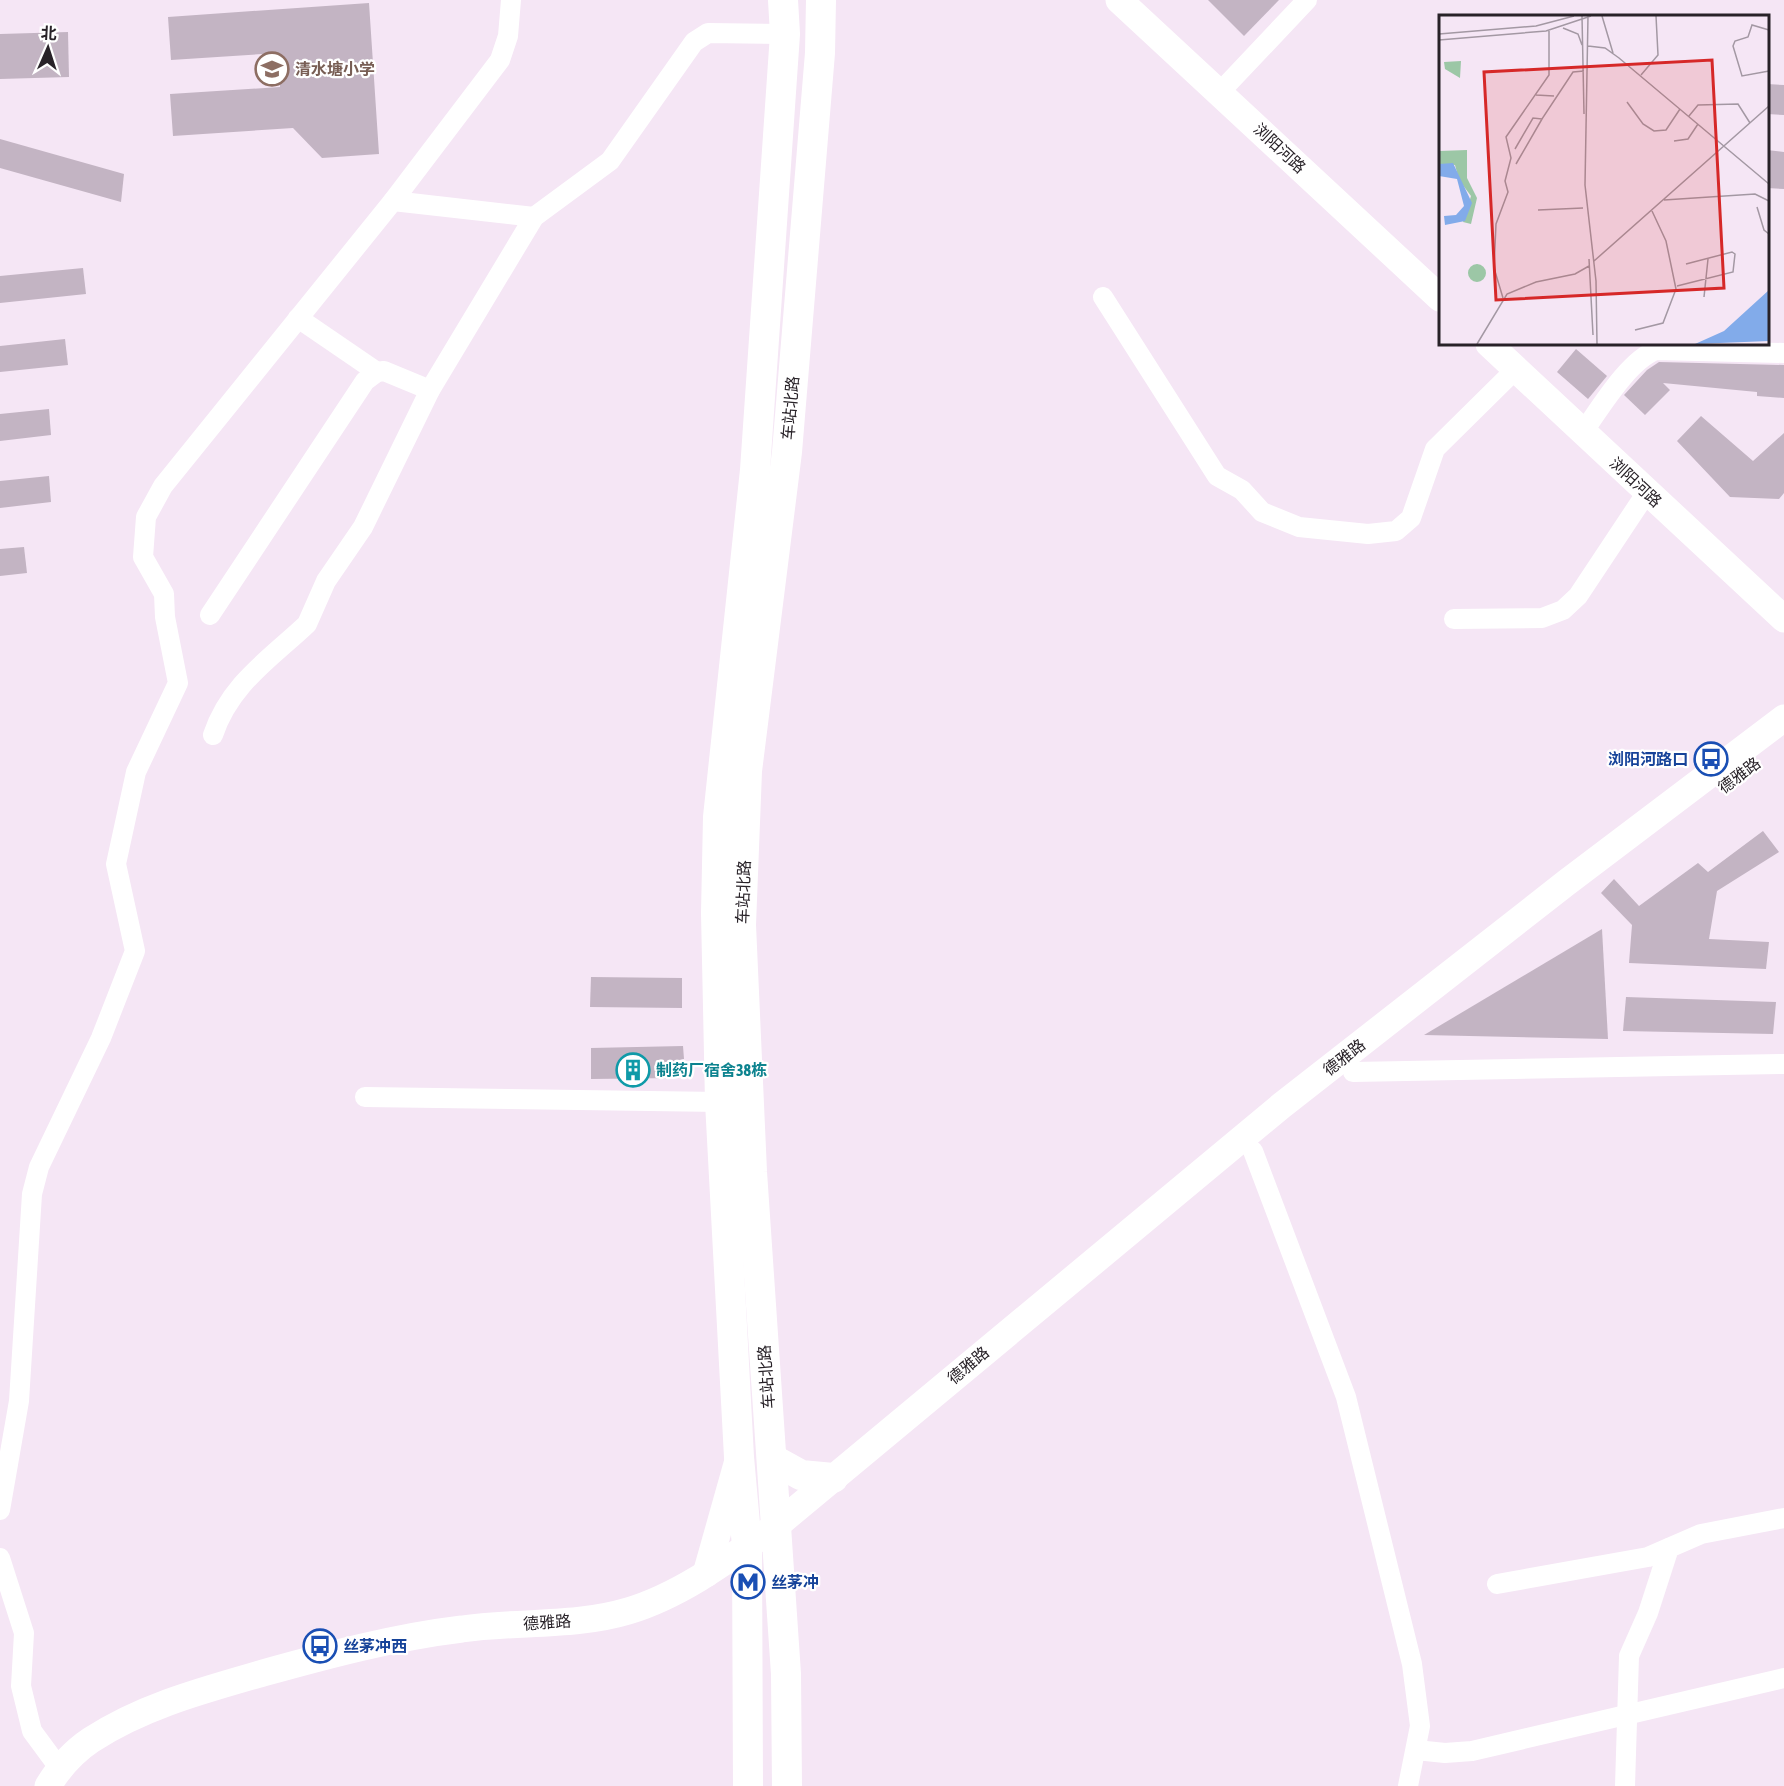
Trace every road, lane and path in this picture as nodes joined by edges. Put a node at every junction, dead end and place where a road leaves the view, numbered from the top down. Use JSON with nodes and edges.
{"nodes":[{"id":1,"x":511,"y":0,"type":"edge"},
{"id":2,"x":783,"y":0,"type":"edge"},
{"id":3,"x":821,"y":0,"type":"edge"},
{"id":4,"x":1119,"y":0,"type":"edge"},
{"id":5,"x":1307,"y":0,"type":"edge"},
{"id":6,"x":785,"y":34,"type":"junction"},
{"id":7,"x":1220,"y":92,"type":"junction"},
{"id":8,"x":393,"y":201,"type":"junction"},
{"id":9,"x":534,"y":217,"type":"junction"},
{"id":10,"x":1102,"y":297,"type":"dead end"},
{"id":11,"x":1439,"y":297,"type":"edge"},
{"id":12,"x":298,"y":318,"type":"junction"},
{"id":13,"x":1489,"y":345,"type":"edge"},
{"id":14,"x":1784,"y":353,"type":"edge"},
{"id":15,"x":1516,"y":369,"type":"junction"},
{"id":16,"x":377,"y":372,"type":"junction"},
{"id":17,"x":430,"y":390,"type":"junction"},
{"id":18,"x":1583,"y":432,"type":"junction"},
{"id":19,"x":1647,"y":492,"type":"junction"},
{"id":20,"x":210,"y":615,"type":"dead end"},
{"id":21,"x":1454,"y":619,"type":"dead end"},
{"id":22,"x":1784,"y":619,"type":"edge"},
{"id":23,"x":1784,"y":718,"type":"edge"},
{"id":24,"x":213,"y":735,"type":"dead end"},
{"id":25,"x":1784,"y":741,"type":"edge"},
{"id":26,"x":1784,"y":1064,"type":"edge"},
{"id":27,"x":1353,"y":1072,"type":"junction"},
{"id":28,"x":365,"y":1096,"type":"dead end"},
{"id":29,"x":720,"y":1102,"type":"junction"},
{"id":30,"x":1253,"y":1151,"type":"junction"},
{"id":31,"x":739,"y":1457,"type":"junction"},
{"id":32,"x":772,"y":1459,"type":"junction"},
{"id":33,"x":833,"y":1478,"type":"junction"},
{"id":34,"x":0,"y":1510,"type":"edge"},
{"id":35,"x":1784,"y":1518,"type":"edge"},
{"id":36,"x":777,"y":1535,"type":"junction"},
{"id":37,"x":1669,"y":1548,"type":"junction"},
{"id":38,"x":746,"y":1556,"type":"junction"},
{"id":39,"x":0,"y":1558,"type":"edge"},
{"id":40,"x":706,"y":1574,"type":"junction"},
{"id":41,"x":1497,"y":1584,"type":"dead end"},
{"id":42,"x":1784,"y":1678,"type":"edge"},
{"id":43,"x":1625,"y":1715,"type":"junction"},
{"id":44,"x":1416,"y":1750,"type":"junction"},
{"id":45,"x":57,"y":1780,"type":"edge"},
{"id":46,"x":748,"y":1786,"type":"edge"},
{"id":47,"x":787,"y":1786,"type":"edge"},
{"id":48,"x":1408,"y":1786,"type":"edge"},
{"id":49,"x":1625,"y":1786,"type":"edge"}],
"edges":[{"from":1,"to":8,"type":"street"},
{"from":2,"to":6,"type":"main road","name":"车站北路"},
{"from":3,"to":32,"type":"main road","name":"车站北路"},
{"from":4,"to":7,"type":"street","name":"浏阳河路"},
{"from":5,"to":7,"type":"street"},
{"from":6,"to":9,"type":"street"},
{"from":6,"to":29,"type":"main road","name":"车站北路"},
{"from":7,"to":11,"type":"street","name":"浏阳河路"},
{"from":8,"to":9,"type":"street"},
{"from":8,"to":12,"type":"street"},
{"from":9,"to":17,"type":"street"},
{"from":10,"to":15,"type":"street"},
{"from":12,"to":16,"type":"street"},
{"from":12,"to":34,"type":"street"},
{"from":13,"to":15,"type":"street","name":"浏阳河路"},
{"from":14,"to":18,"type":"street"},
{"from":15,"to":18,"type":"street","name":"浏阳河路"},
{"from":16,"to":17,"type":"street"},
{"from":16,"to":20,"type":"street"},
{"from":17,"to":24,"type":"street"},
{"from":18,"to":19,"type":"street","name":"浏阳河路"},
{"from":19,"to":21,"type":"street"},
{"from":19,"to":22,"type":"street","name":"浏阳河路"},
{"from":23,"to":33,"type":"street","name":"德雅路"},
{"from":25,"to":27,"type":"street","name":"德雅路"},
{"from":26,"to":27,"type":"street"},
{"from":27,"to":30,"type":"street","name":"德雅路"},
{"from":28,"to":29,"type":"street"},
{"from":29,"to":31,"type":"main road","name":"车站北路"},
{"from":30,"to":36,"type":"street","name":"德雅路"},
{"from":30,"to":44,"type":"street"},
{"from":31,"to":38,"type":"main road","name":"车站北路"},
{"from":31,"to":40,"type":"street"},
{"from":32,"to":33,"type":"main road"},
{"from":32,"to":36,"type":"main road","name":"车站北路"},
{"from":33,"to":36,"type":"street","name":"德雅路"},
{"from":35,"to":37,"type":"street"},
{"from":36,"to":38,"type":"street","name":"德雅路"},
{"from":36,"to":47,"type":"main road","name":"车站北路"},
{"from":37,"to":41,"type":"street"},
{"from":37,"to":43,"type":"street"},
{"from":38,"to":40,"type":"street","name":"德雅路"},
{"from":38,"to":45,"type":"street","name":"德雅路"},
{"from":38,"to":46,"type":"main road","name":"车站北路"},
{"from":39,"to":45,"type":"street"},
{"from":40,"to":45,"type":"street","name":"德雅路"},
{"from":42,"to":43,"type":"street"},
{"from":43,"to":44,"type":"street"},
{"from":43,"to":49,"type":"street"},
{"from":44,"to":48,"type":"street"}]}
